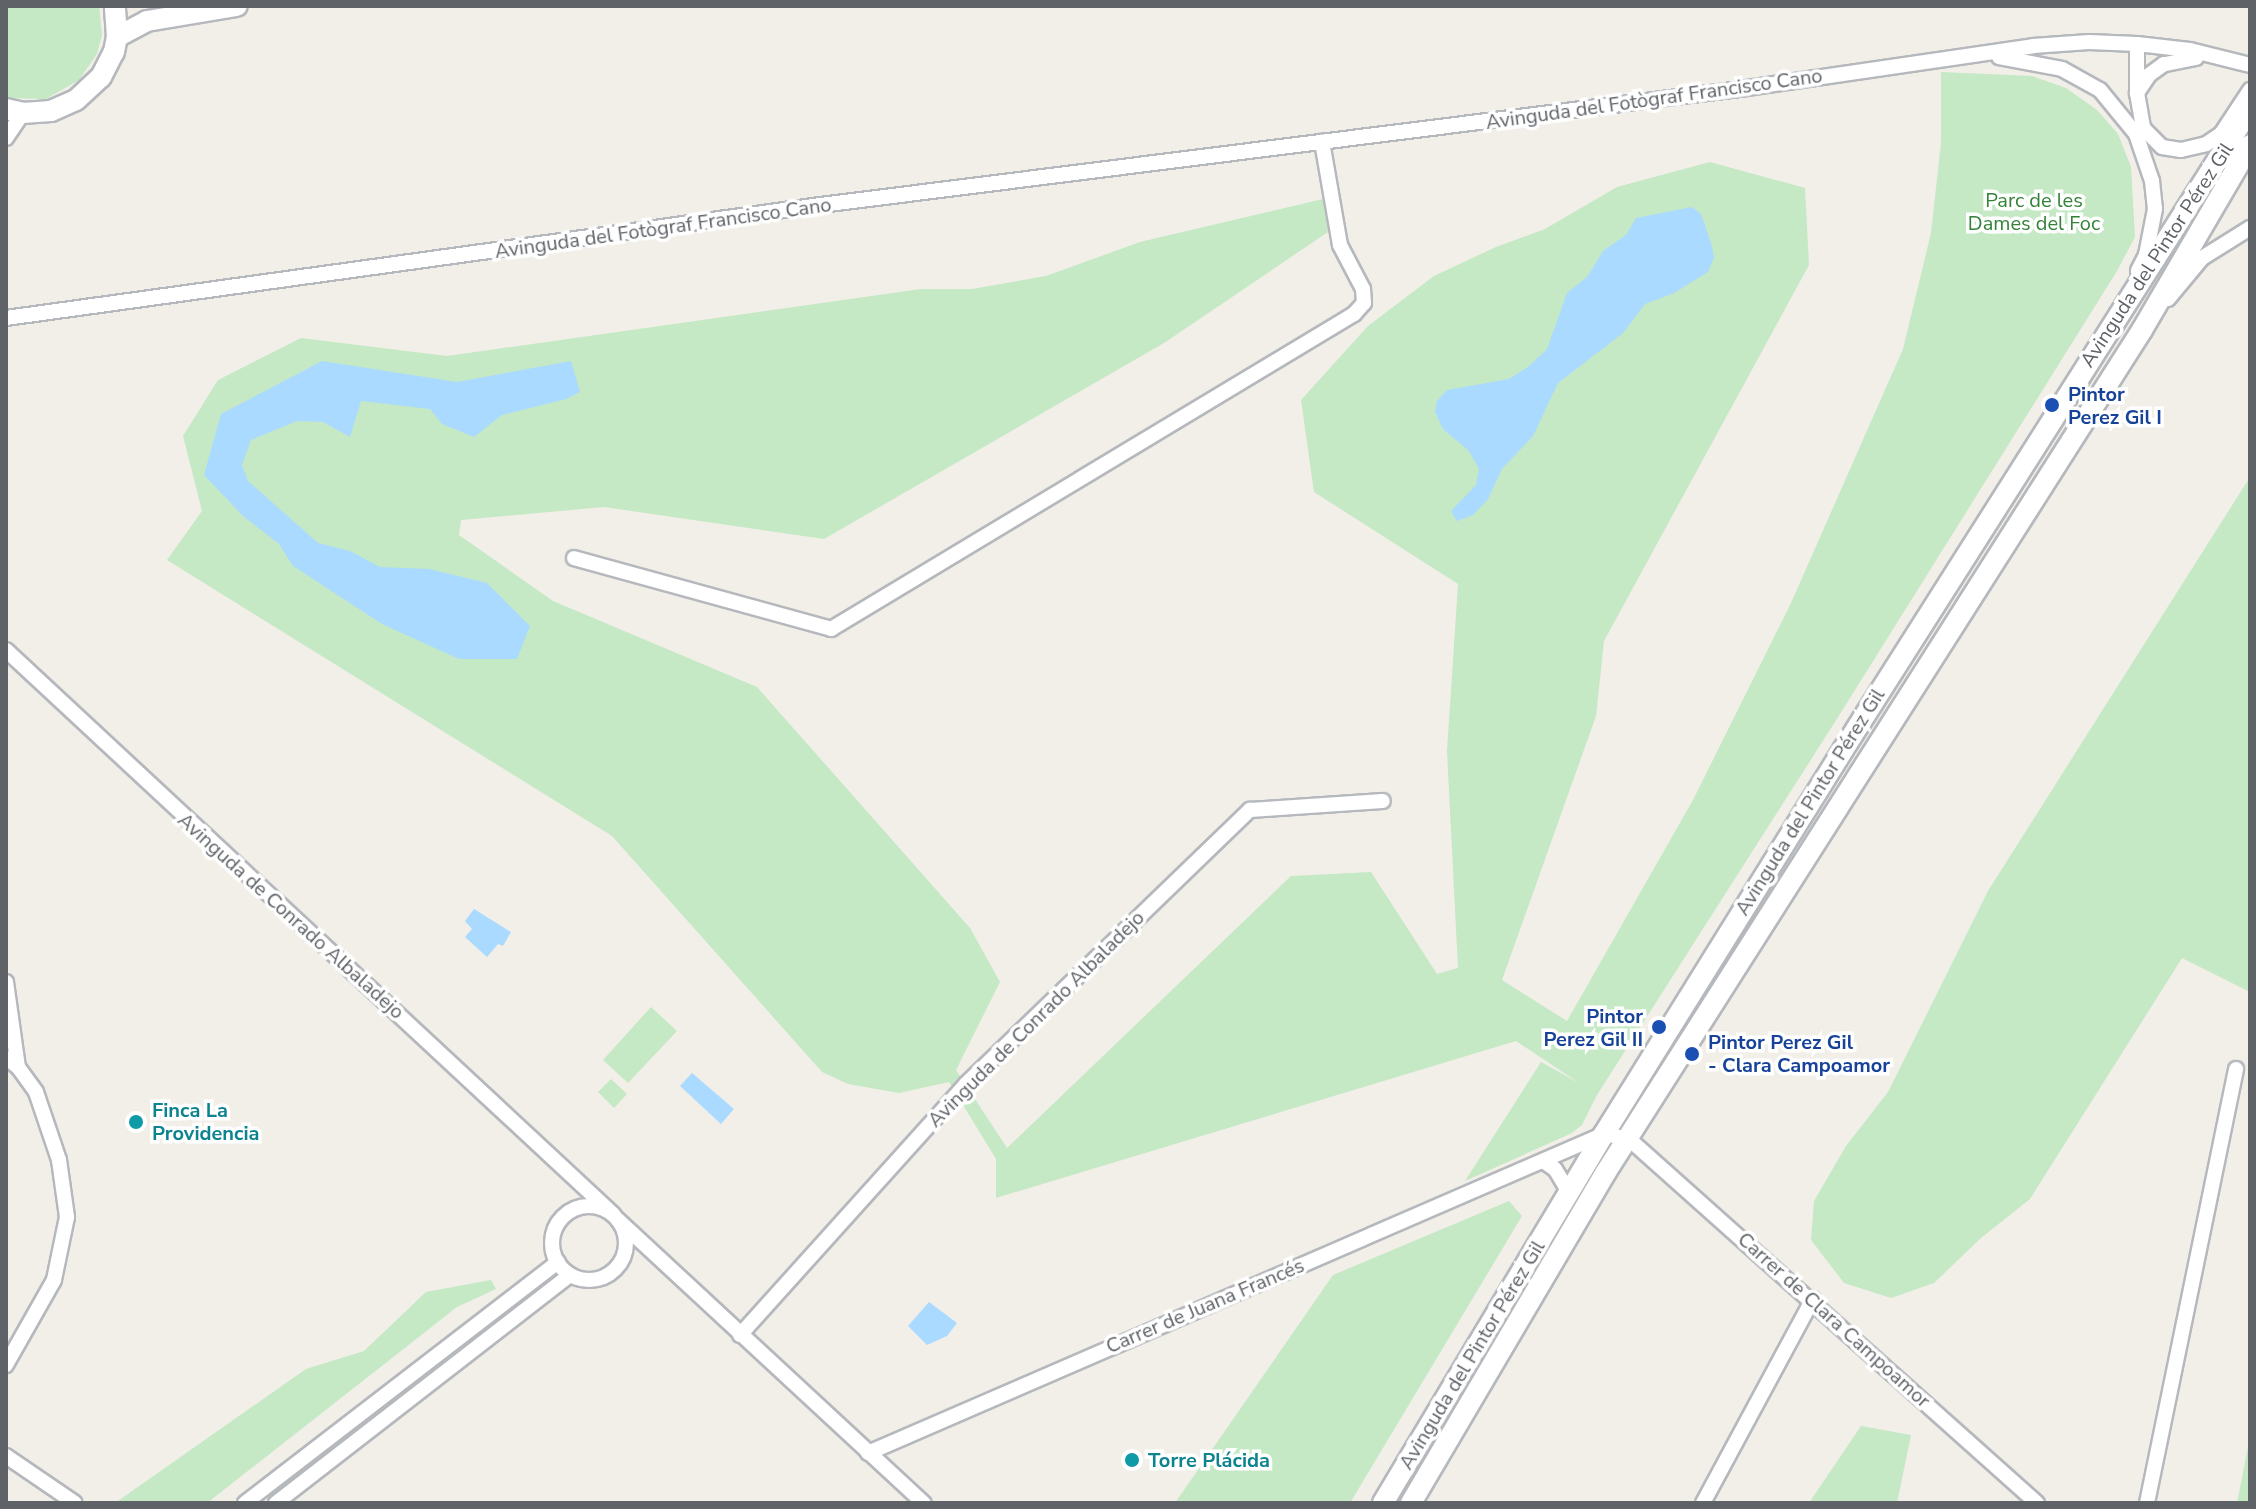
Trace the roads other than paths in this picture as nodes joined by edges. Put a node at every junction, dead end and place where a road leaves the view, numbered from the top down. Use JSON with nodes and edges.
{"nodes":[{"id":1,"x":115,"y":6,"type":"edge"},
{"id":2,"x":237,"y":6,"type":"edge"},
{"id":3,"x":117,"y":37,"type":"junction"},
{"id":4,"x":2137,"y":44,"type":"junction"},
{"id":5,"x":1986,"y":54,"type":"junction"},
{"id":6,"x":2213,"y":57,"type":"junction"},
{"id":7,"x":2250,"y":65,"type":"edge"},
{"id":8,"x":2137,"y":93,"type":"junction"},
{"id":9,"x":2247,"y":100,"type":"edge"},
{"id":10,"x":14,"y":111,"type":"edge"},
{"id":11,"x":6,"y":138,"type":"edge"},
{"id":12,"x":1322,"y":142,"type":"junction"},
{"id":13,"x":2250,"y":145,"type":"edge"},
{"id":14,"x":2250,"y":228,"type":"edge"},
{"id":15,"x":7,"y":317,"type":"edge"},
{"id":16,"x":2114,"y":321,"type":"junction"},
{"id":17,"x":2142,"y":330,"type":"junction"},
{"id":18,"x":574,"y":558,"type":"dead end"},
{"id":19,"x":6,"y":650,"type":"edge"},
{"id":20,"x":1383,"y":801,"type":"dead end"},
{"id":21,"x":6,"y":982,"type":"edge"},
{"id":22,"x":12,"y":1063,"type":"edge"},
{"id":23,"x":2236,"y":1069,"type":"dead end"},
{"id":24,"x":1604,"y":1134,"type":"junction"},
{"id":25,"x":1629,"y":1139,"type":"junction"},
{"id":26,"x":1543,"y":1161,"type":"junction"},
{"id":27,"x":577,"y":1180,"type":"junction"},
{"id":28,"x":1569,"y":1192,"type":"junction"},
{"id":29,"x":567,"y":1213,"type":"junction"},
{"id":30,"x":616,"y":1217,"type":"junction"},
{"id":31,"x":651,"y":1251,"type":"junction"},
{"id":32,"x":623,"y":1258,"type":"junction"},
{"id":33,"x":558,"y":1262,"type":"junction"},
{"id":34,"x":570,"y":1275,"type":"junction"},
{"id":35,"x":1813,"y":1299,"type":"junction"},
{"id":36,"x":740,"y":1335,"type":"junction"},
{"id":37,"x":6,"y":1365,"type":"edge"},
{"id":38,"x":868,"y":1453,"type":"junction"},
{"id":39,"x":6,"y":1456,"type":"edge"},
{"id":40,"x":278,"y":1502,"type":"edge"},
{"id":41,"x":75,"y":1503,"type":"edge"},
{"id":42,"x":245,"y":1503,"type":"edge"},
{"id":43,"x":924,"y":1503,"type":"edge"},
{"id":44,"x":1383,"y":1503,"type":"edge"},
{"id":45,"x":1411,"y":1503,"type":"edge"},
{"id":46,"x":1703,"y":1503,"type":"edge"},
{"id":47,"x":2037,"y":1503,"type":"edge"},
{"id":48,"x":2147,"y":1503,"type":"edge"}],
"edges":[{"from":1,"to":3,"type":"main road"},
{"from":2,"to":3,"type":"main road"},
{"from":3,"to":10,"type":"main road"},
{"from":4,"to":5,"type":"street","name":"Avinguda del Fotògraf Francisco Cano"},
{"from":4,"to":6,"type":"street","name":"Avinguda del Fotògraf Francisco Cano"},
{"from":4,"to":8,"type":"street"},
{"from":5,"to":12,"type":"street","name":"Avinguda del Fotògraf Francisco Cano"},
{"from":5,"to":16,"type":"street","name":"Avinguda del Fotògraf Francisco Cano"},
{"from":6,"to":7,"type":"street","name":"Avinguda del Fotògraf Francisco Cano"},
{"from":6,"to":8,"type":"street","name":"Avinguda del Fotògraf Francisco Cano"},
{"from":8,"to":9,"type":"street","name":"Avinguda del Pintor Pérez Gil"},
{"from":9,"to":16,"type":"main road","name":"Avinguda del Pintor Pérez Gil"},
{"from":10,"to":11,"type":"street"},
{"from":12,"to":15,"type":"street","name":"Avinguda del Fotògraf Francisco Cano"},
{"from":12,"to":18,"type":"street"},
{"from":13,"to":17,"type":"main road","name":"Avinguda del Pintor Pérez Gil"},
{"from":14,"to":17,"type":"street"},
{"from":16,"to":24,"type":"main road","name":"Avinguda del Pintor Pérez Gil"},
{"from":17,"to":25,"type":"main road","name":"Avinguda del Pintor Pérez Gil"},
{"from":19,"to":27,"type":"street","name":"Avinguda de Conrado Albaladejo"},
{"from":20,"to":36,"type":"street","name":"Avinguda de Conrado Albaladejo"},
{"from":21,"to":22,"type":"street"},
{"from":22,"to":37,"type":"street"},
{"from":23,"to":48,"type":"street"},
{"from":24,"to":25,"type":"street"},
{"from":24,"to":26,"type":"street","name":"Carrer de Juana Francés"},
{"from":24,"to":28,"type":"main road","name":"Avinguda del Pintor Pérez Gil"},
{"from":25,"to":35,"type":"street","name":"Carrer de Clara Campoamor"},
{"from":25,"to":45,"type":"main road","name":"Avinguda del Pintor Pérez Gil"},
{"from":26,"to":28,"type":"street"},
{"from":26,"to":38,"type":"street","name":"Carrer de Juana Francés"},
{"from":27,"to":29,"type":"street"},
{"from":27,"to":30,"type":"street","name":"Avinguda de Conrado Albaladejo"},
{"from":28,"to":44,"type":"main road","name":"Avinguda del Pintor Pérez Gil"},
{"from":29,"to":30,"type":"street"},
{"from":29,"to":33,"type":"street"},
{"from":30,"to":31,"type":"street","name":"Avinguda de Conrado Albaladejo"},
{"from":30,"to":32,"type":"street"},
{"from":31,"to":32,"type":"street"},
{"from":31,"to":36,"type":"street","name":"Avinguda de Conrado Albaladejo"},
{"from":32,"to":34,"type":"street"},
{"from":33,"to":34,"type":"street"},
{"from":33,"to":42,"type":"street"},
{"from":34,"to":40,"type":"street"},
{"from":35,"to":46,"type":"street"},
{"from":35,"to":47,"type":"street","name":"Carrer de Clara Campoamor"},
{"from":36,"to":38,"type":"street","name":"Avinguda de Conrado Albaladejo"},
{"from":38,"to":43,"type":"street","name":"Avinguda de Conrado Albaladejo"},
{"from":39,"to":41,"type":"street"}]}
